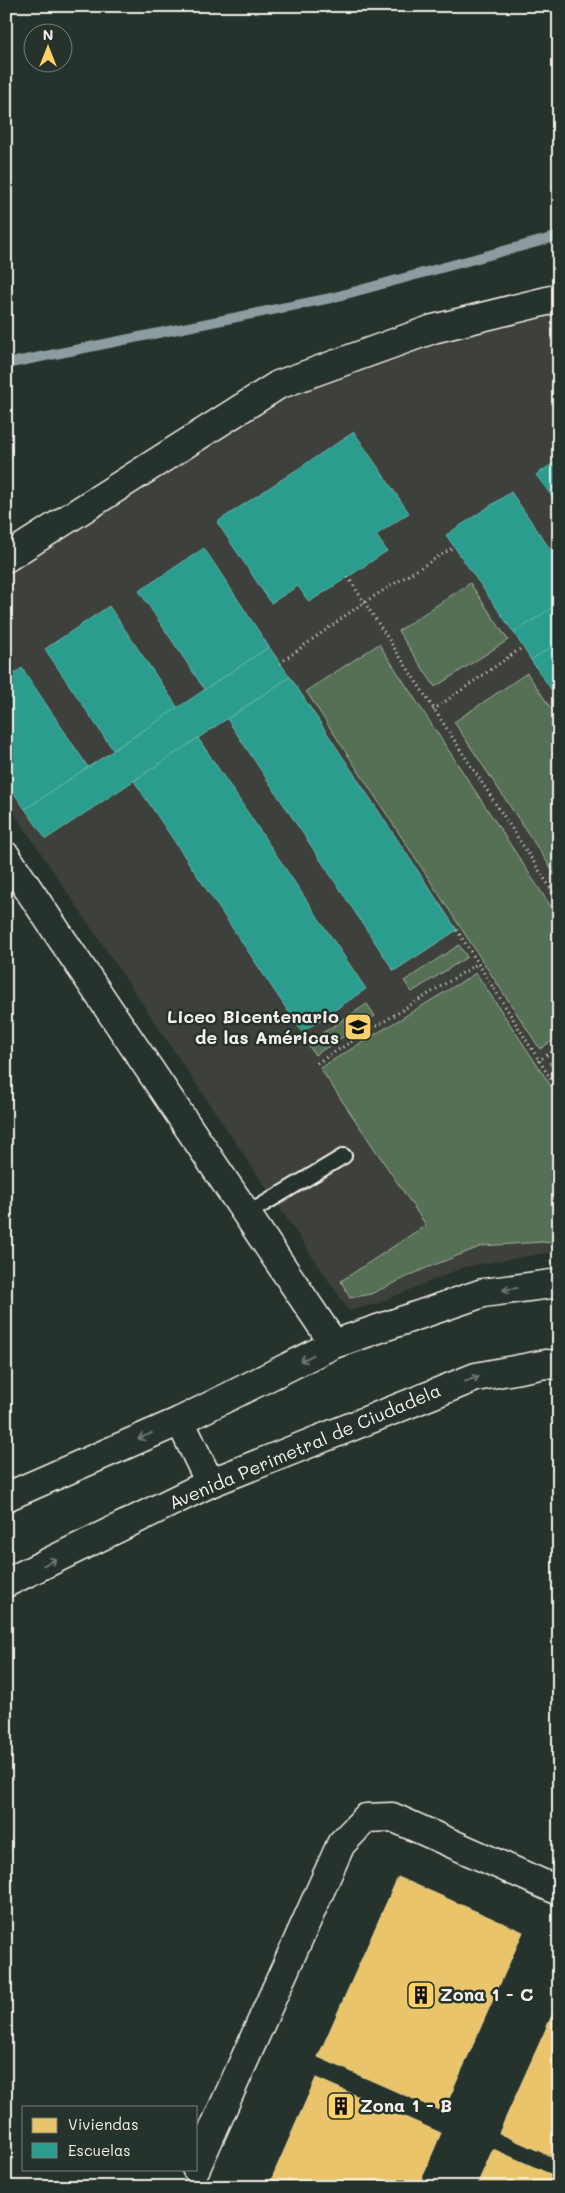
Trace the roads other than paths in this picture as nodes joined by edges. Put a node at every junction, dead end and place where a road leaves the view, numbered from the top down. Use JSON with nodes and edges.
{"nodes":[{"id":1,"x":559,"y":298,"type":"edge"},
{"id":2,"x":6,"y":558,"type":"edge"},
{"id":3,"x":6,"y":856,"type":"edge"},
{"id":4,"x":344,"y":1156,"type":"dead end"},
{"id":5,"x":247,"y":1214,"type":"junction"},
{"id":6,"x":559,"y":1283,"type":"edge"},
{"id":7,"x":334,"y":1344,"type":"junction"},
{"id":8,"x":559,"y":1365,"type":"edge"},
{"id":9,"x":180,"y":1421,"type":"junction"},
{"id":10,"x":210,"y":1483,"type":"junction"},
{"id":11,"x":6,"y":1496,"type":"edge"},
{"id":12,"x":6,"y":1583,"type":"edge"},
{"id":13,"x":559,"y":1891,"type":"edge"},
{"id":14,"x":198,"y":2165,"type":"edge"},
{"id":15,"x":196,"y":2170,"type":"edge"},
{"id":16,"x":188,"y":2187,"type":"edge"}],
"edges":[{"from":1,"to":2,"type":"street"},
{"from":3,"to":5,"type":"street"},
{"from":4,"to":5,"type":"lane"},
{"from":5,"to":7,"type":"street"},
{"from":6,"to":7,"type":"street","one_way":true},
{"from":7,"to":9,"type":"street","one_way":true},
{"from":10,"to":8,"type":"street","name":"Avenida Perimetral de Ciudadela","one_way":true},
{"from":9,"to":10,"type":"street"},
{"from":9,"to":11,"type":"street","one_way":true},
{"from":12,"to":10,"type":"street","name":"Avenida Perimetral de Ciudadela","one_way":true},
{"from":13,"to":14,"type":"street"},
{"from":15,"to":16,"type":"street"}]}
